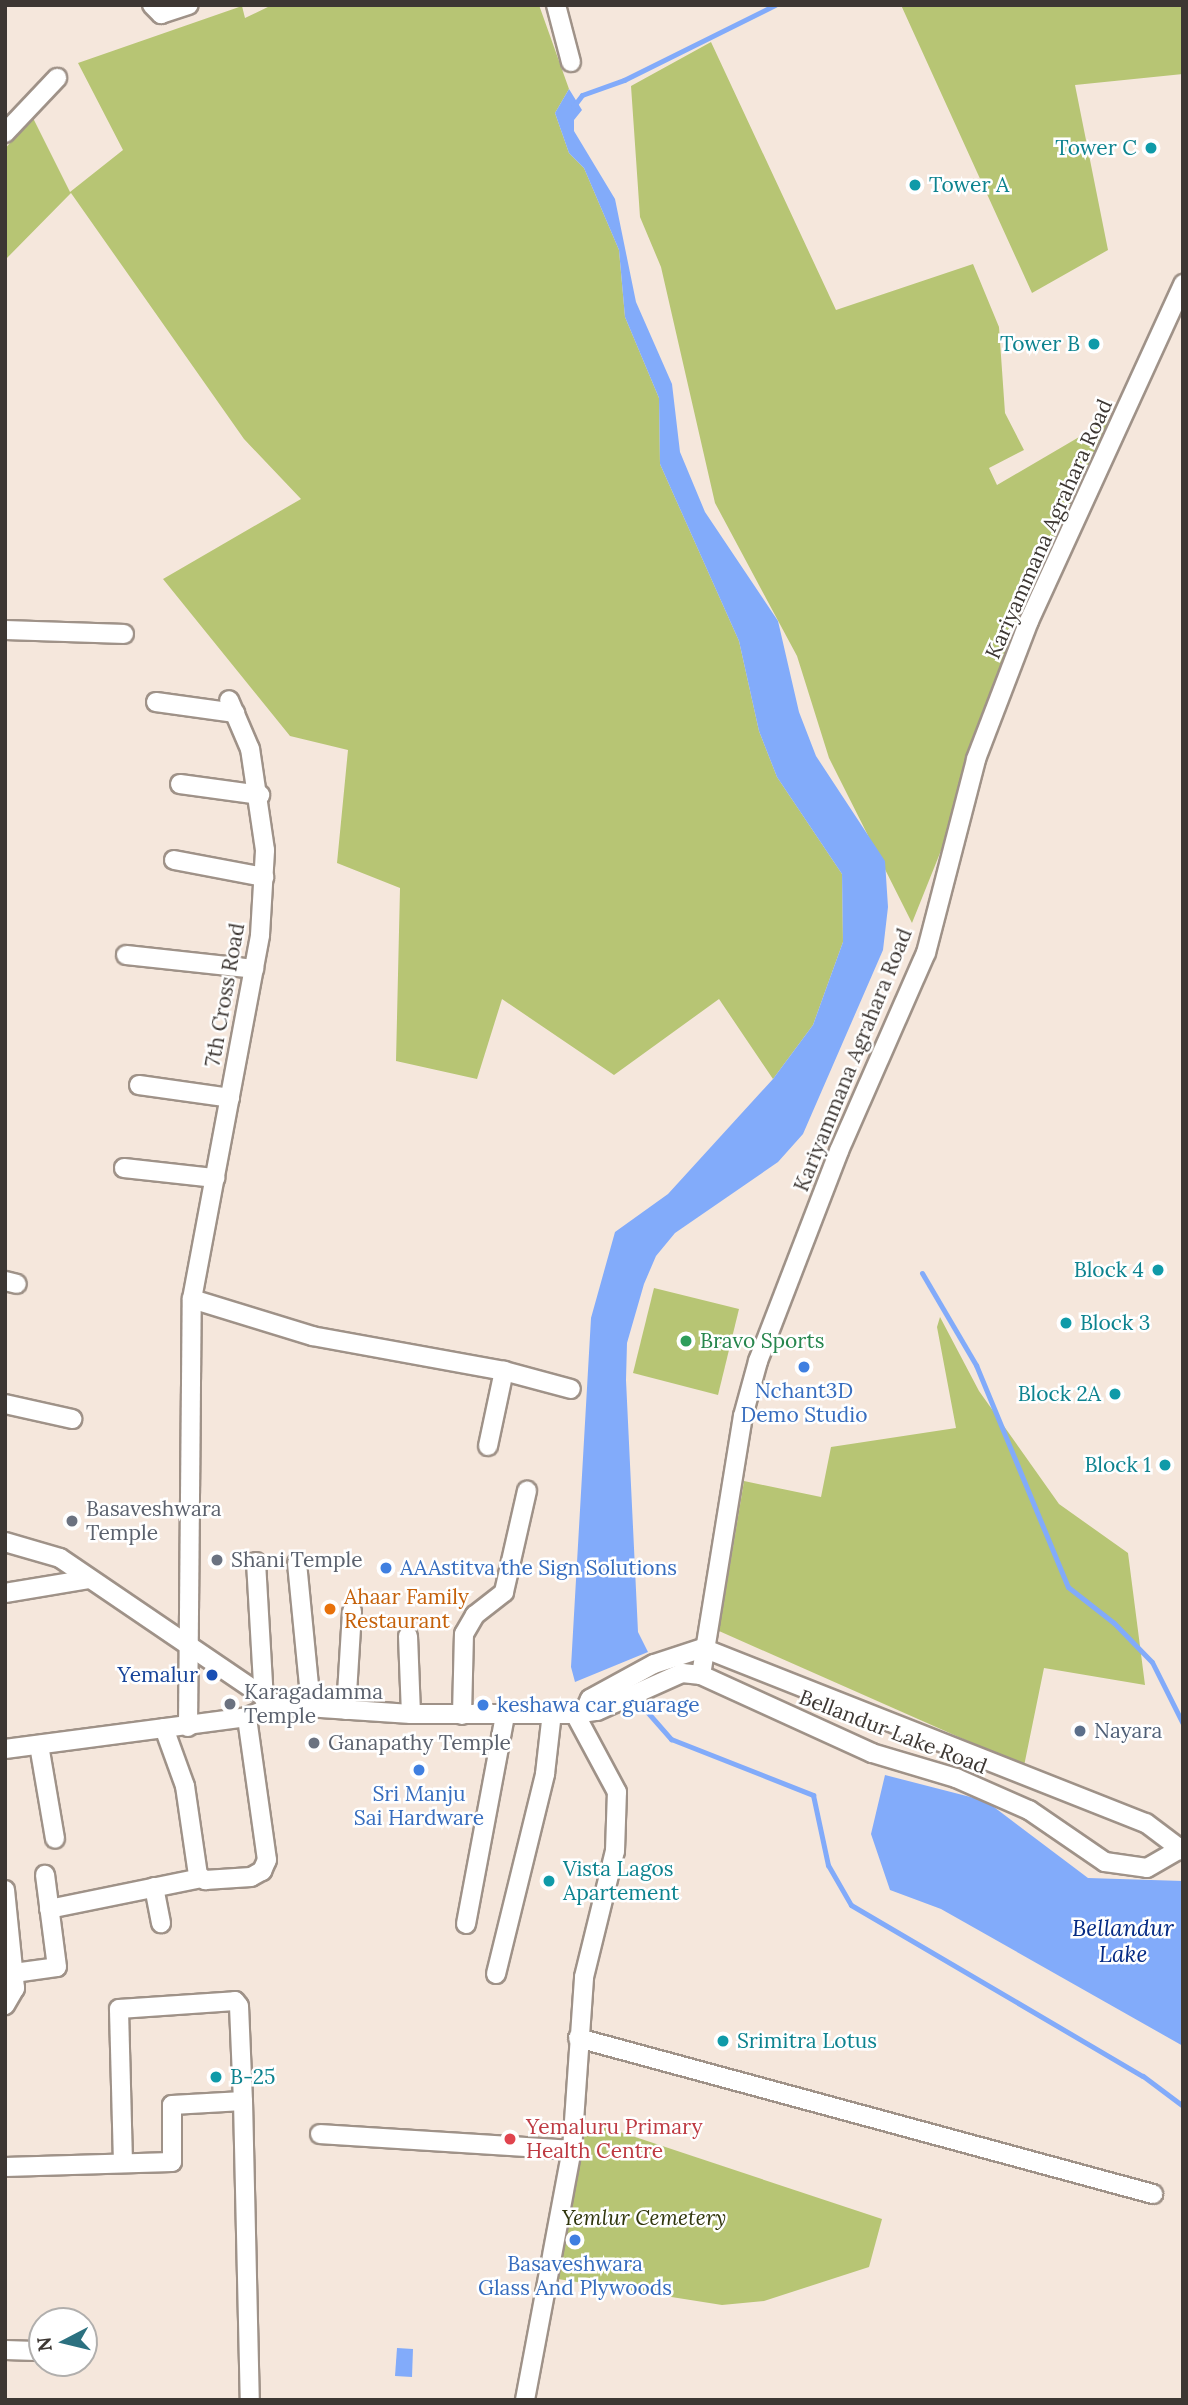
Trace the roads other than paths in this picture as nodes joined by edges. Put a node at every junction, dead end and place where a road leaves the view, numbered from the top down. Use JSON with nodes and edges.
{"nodes":[{"id":1,"x":152,"y":5,"type":"edge"},
{"id":2,"x":189,"y":5,"type":"edge"},
{"id":3,"x":556,"y":5,"type":"edge"},
{"id":4,"x":571,"y":62,"type":"dead end"},
{"id":5,"x":57,"y":78,"type":"dead end"},
{"id":6,"x":5,"y":133,"type":"edge"},
{"id":7,"x":1183,"y":284,"type":"edge"},
{"id":8,"x":5,"y":630,"type":"edge"},
{"id":9,"x":124,"y":634,"type":"dead end"},
{"id":10,"x":156,"y":702,"type":"dead end"},
{"id":11,"x":180,"y":784,"type":"dead end"},
{"id":12,"x":260,"y":795,"type":"junction"},
{"id":13,"x":174,"y":860,"type":"dead end"},
{"id":14,"x":264,"y":877,"type":"junction"},
{"id":15,"x":126,"y":955,"type":"dead end"},
{"id":16,"x":254,"y":969,"type":"junction"},
{"id":17,"x":139,"y":1086,"type":"dead end"},
{"id":18,"x":230,"y":1098,"type":"junction"},
{"id":19,"x":124,"y":1168,"type":"dead end"},
{"id":20,"x":215,"y":1178,"type":"junction"},
{"id":21,"x":192,"y":1299,"type":"junction"},
{"id":22,"x":504,"y":1371,"type":"junction"},
{"id":23,"x":571,"y":1389,"type":"dead end"},
{"id":24,"x":5,"y":1404,"type":"edge"},
{"id":25,"x":72,"y":1419,"type":"dead end"},
{"id":26,"x":488,"y":1446,"type":"dead end"},
{"id":27,"x":527,"y":1491,"type":"dead end"},
{"id":28,"x":5,"y":1542,"type":"edge"},
{"id":29,"x":256,"y":1562,"type":"dead end"},
{"id":30,"x":298,"y":1563,"type":"dead end"},
{"id":31,"x":90,"y":1579,"type":"junction"},
{"id":32,"x":5,"y":1593,"type":"edge"},
{"id":33,"x":352,"y":1611,"type":"dead end"},
{"id":34,"x":408,"y":1636,"type":"dead end"},
{"id":35,"x":191,"y":1646,"type":"junction"},
{"id":36,"x":703,"y":1648,"type":"junction"},
{"id":37,"x":701,"y":1675,"type":"junction"},
{"id":38,"x":270,"y":1702,"type":"junction"},
{"id":39,"x":311,"y":1707,"type":"junction"},
{"id":40,"x":587,"y":1708,"type":"junction"},
{"id":41,"x":346,"y":1710,"type":"junction"},
{"id":42,"x":552,"y":1713,"type":"junction"},
{"id":43,"x":411,"y":1714,"type":"junction"},
{"id":44,"x":462,"y":1715,"type":"junction"},
{"id":45,"x":505,"y":1715,"type":"junction"},
{"id":46,"x":247,"y":1717,"type":"junction"},
{"id":47,"x":188,"y":1727,"type":"junction"},
{"id":48,"x":164,"y":1728,"type":"junction"},
{"id":49,"x":39,"y":1745,"type":"junction"},
{"id":50,"x":5,"y":1749,"type":"edge"},
{"id":51,"x":55,"y":1839,"type":"dead end"},
{"id":52,"x":1180,"y":1851,"type":"edge"},
{"id":53,"x":45,"y":1875,"type":"dead end"},
{"id":54,"x":202,"y":1878,"type":"junction"},
{"id":55,"x":154,"y":1887,"type":"junction"},
{"id":56,"x":5,"y":1890,"type":"edge"},
{"id":57,"x":49,"y":1909,"type":"junction"},
{"id":58,"x":161,"y":1923,"type":"dead end"},
{"id":59,"x":466,"y":1924,"type":"dead end"},
{"id":60,"x":14,"y":1973,"type":"junction"},
{"id":61,"x":496,"y":1974,"type":"dead end"},
{"id":62,"x":5,"y":2006,"type":"edge"},
{"id":63,"x":578,"y":2038,"type":"junction"},
{"id":64,"x":243,"y":2101,"type":"junction"},
{"id":65,"x":320,"y":2134,"type":"dead end"},
{"id":66,"x":572,"y":2150,"type":"junction"},
{"id":67,"x":122,"y":2163,"type":"junction"},
{"id":68,"x":5,"y":2167,"type":"edge"},
{"id":69,"x":1153,"y":2194,"type":"dead end"},
{"id":70,"x":5,"y":2350,"type":"edge"},
{"id":71,"x":28,"y":2351,"type":"edge"},
{"id":72,"x":250,"y":2400,"type":"edge"},
{"id":73,"x":525,"y":2400,"type":"edge"}],
"edges":[{"from":1,"to":2,"type":"street"},
{"from":3,"to":4,"type":"street"},
{"from":5,"to":6,"type":"street"},
{"from":7,"to":36,"type":"street","name":"Kariyammana Agrahara Road"},
{"from":8,"to":9,"type":"street"},
{"from":10,"to":12,"type":"street","name":"7th Cross Road"},
{"from":11,"to":12,"type":"street"},
{"from":12,"to":14,"type":"street","name":"7th Cross Road"},
{"from":13,"to":14,"type":"street"},
{"from":14,"to":16,"type":"street","name":"7th Cross Road"},
{"from":15,"to":16,"type":"street"},
{"from":16,"to":18,"type":"street","name":"7th Cross Road"},
{"from":17,"to":18,"type":"street"},
{"from":18,"to":20,"type":"street","name":"7th Cross Road"},
{"from":19,"to":20,"type":"street"},
{"from":20,"to":21,"type":"street","name":"7th Cross Road"},
{"from":21,"to":22,"type":"street"},
{"from":21,"to":35,"type":"street","name":"7th Cross Road"},
{"from":22,"to":23,"type":"street"},
{"from":22,"to":26,"type":"street"},
{"from":24,"to":25,"type":"street"},
{"from":27,"to":44,"type":"street"},
{"from":28,"to":31,"type":"street"},
{"from":29,"to":38,"type":"street"},
{"from":30,"to":39,"type":"street"},
{"from":31,"to":32,"type":"street"},
{"from":31,"to":35,"type":"street"},
{"from":33,"to":41,"type":"street"},
{"from":34,"to":43,"type":"street"},
{"from":35,"to":38,"type":"street"},
{"from":35,"to":47,"type":"street","name":"7th Cross Road"},
{"from":36,"to":37,"type":"street","name":"Kariyammana Agrahara Road"},
{"from":36,"to":40,"type":"street"},
{"from":36,"to":52,"type":"street","name":"Bellandur Lake Road"},
{"from":37,"to":40,"type":"street","name":"Bellandur Lake Road"},
{"from":37,"to":52,"type":"street","name":"Bellandur Lake Road"},
{"from":38,"to":39,"type":"street"},
{"from":38,"to":46,"type":"street"},
{"from":39,"to":41,"type":"street"},
{"from":40,"to":42,"type":"street"},
{"from":40,"to":63,"type":"street"},
{"from":41,"to":43,"type":"street"},
{"from":42,"to":45,"type":"street"},
{"from":42,"to":61,"type":"street"},
{"from":43,"to":44,"type":"street"},
{"from":44,"to":45,"type":"street"},
{"from":45,"to":59,"type":"street"},
{"from":46,"to":47,"type":"street"},
{"from":46,"to":54,"type":"street"},
{"from":47,"to":48,"type":"street"},
{"from":48,"to":49,"type":"street"},
{"from":48,"to":54,"type":"street"},
{"from":49,"to":50,"type":"street"},
{"from":49,"to":51,"type":"street"},
{"from":53,"to":57,"type":"street"},
{"from":54,"to":55,"type":"street"},
{"from":55,"to":57,"type":"street"},
{"from":55,"to":58,"type":"street"},
{"from":56,"to":60,"type":"street"},
{"from":57,"to":60,"type":"street"},
{"from":60,"to":62,"type":"street"},
{"from":63,"to":66,"type":"street"},
{"from":63,"to":69,"type":"street"},
{"from":64,"to":67,"type":"street"},
{"from":64,"to":67,"type":"street"},
{"from":64,"to":72,"type":"street"},
{"from":65,"to":66,"type":"street"},
{"from":66,"to":73,"type":"street"},
{"from":67,"to":68,"type":"street"},
{"from":70,"to":71,"type":"street"}]}
